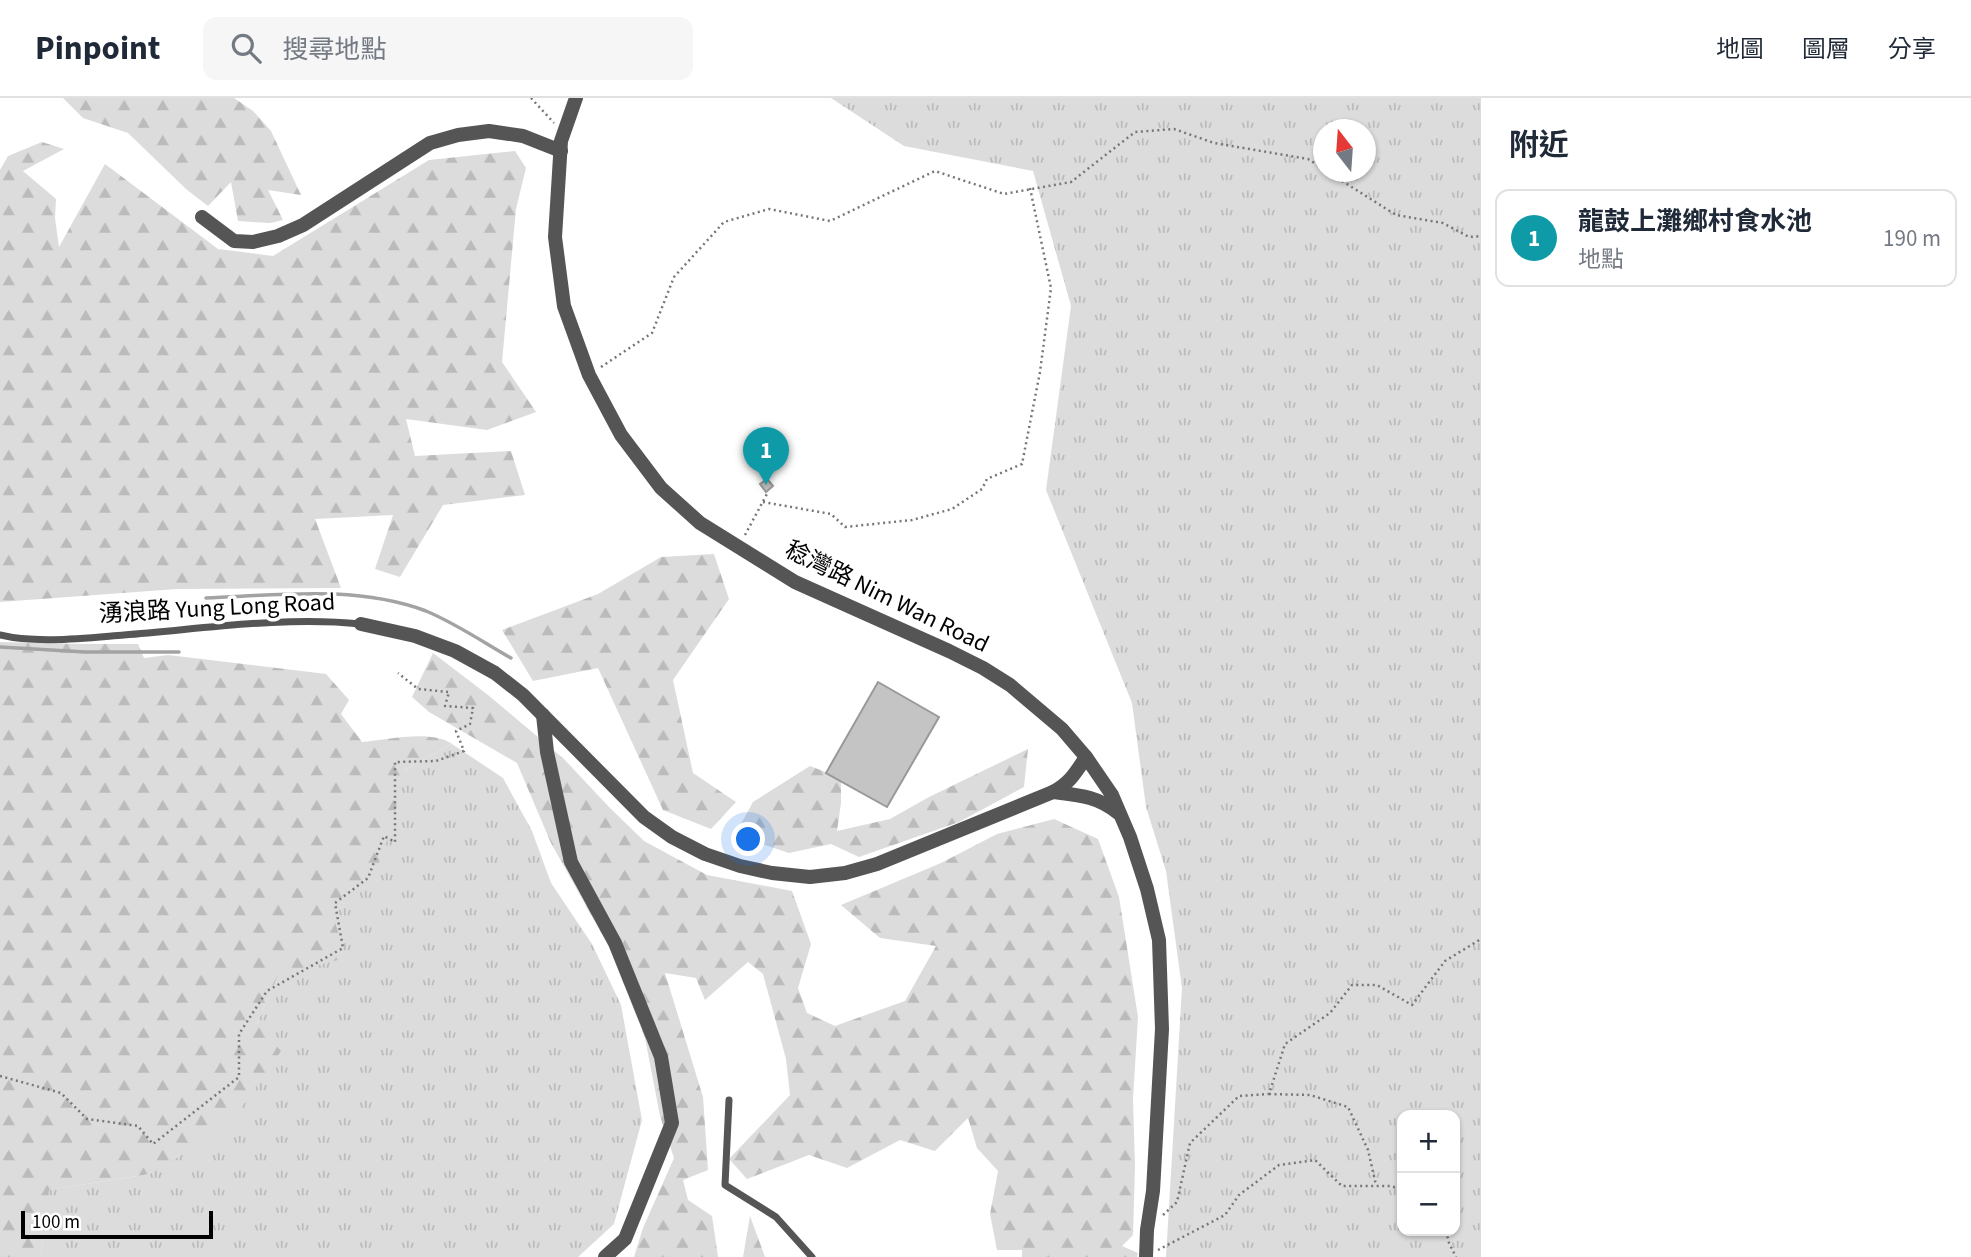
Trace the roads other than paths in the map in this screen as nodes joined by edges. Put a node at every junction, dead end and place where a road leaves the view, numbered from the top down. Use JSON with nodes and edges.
{"nodes":[{"id":1,"x":576,"y":98,"type":"edge"},
{"id":2,"x":561,"y":150,"type":"junction"},
{"id":3,"x":202,"y":217,"type":"dead end"},
{"id":4,"x":361,"y":624,"type":"joint"},
{"id":5,"x":0,"y":635,"type":"edge"},
{"id":6,"x":543,"y":715,"type":"junction"},
{"id":7,"x":1086,"y":757,"type":"junction"},
{"id":8,"x":1053,"y":792,"type":"junction"},
{"id":9,"x":1122,"y":816,"type":"junction"},
{"id":10,"x":729,"y":1100,"type":"dead end"},
{"id":11,"x":605,"y":1257,"type":"edge"},
{"id":12,"x":812,"y":1257,"type":"edge"},
{"id":13,"x":1146,"y":1257,"type":"edge"}],
"edges":[{"from":1,"to":2,"type":"street","name":"稔灣路 Nim Wan Road"},
{"from":2,"to":3,"type":"street"},
{"from":2,"to":7,"type":"street","name":"稔灣路 Nim Wan Road"},
{"from":4,"to":5,"type":"lane","name":"湧浪路 Yung Long Road"},
{"from":4,"to":6,"type":"street","name":"湧浪路 Yung Long Road"},
{"from":6,"to":8,"type":"street","name":"湧浪路 Yung Long Road"},
{"from":6,"to":11,"type":"street"},
{"from":7,"to":8,"type":"street"},
{"from":7,"to":9,"type":"street","name":"稔灣路 Nim Wan Road"},
{"from":8,"to":9,"type":"street"},
{"from":9,"to":13,"type":"street","name":"稔灣路 Nim Wan Road"},
{"from":10,"to":12,"type":"lane"}]}
